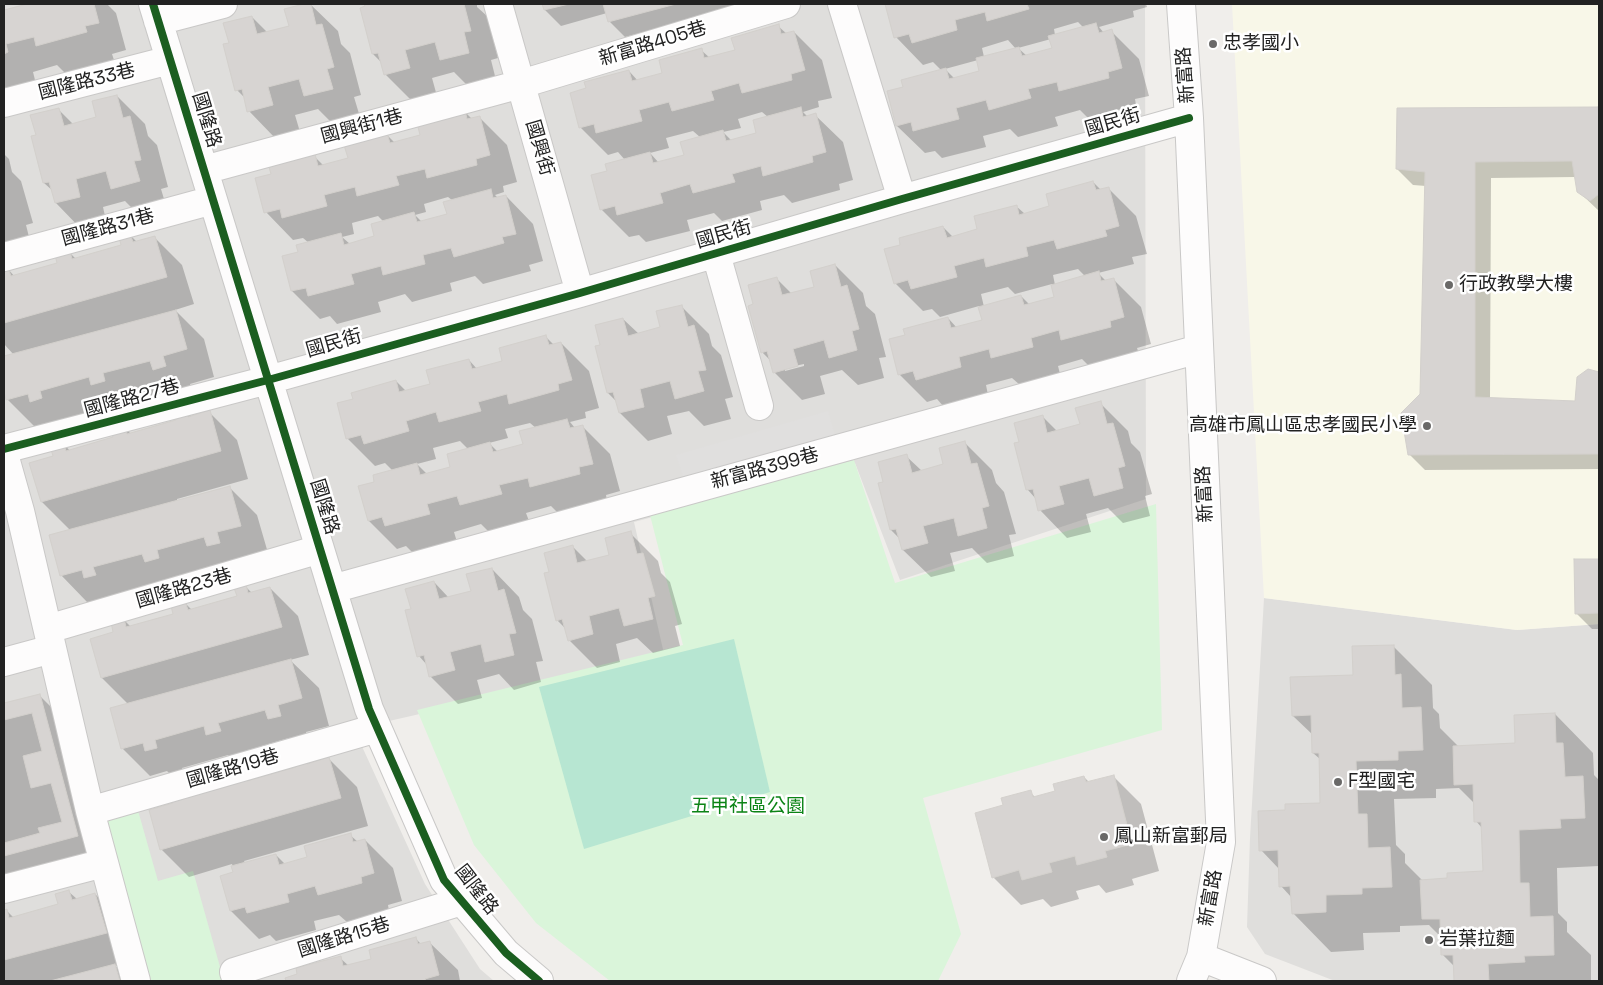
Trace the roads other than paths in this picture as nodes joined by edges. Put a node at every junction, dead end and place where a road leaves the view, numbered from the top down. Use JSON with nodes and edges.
{"nodes":[{"id":1,"x":223,"y":4,"type":"edge"},
{"id":2,"x":498,"y":4,"type":"edge"},
{"id":3,"x":786,"y":4,"type":"edge"},
{"id":4,"x":842,"y":4,"type":"edge"},
{"id":5,"x":1182,"y":4,"type":"edge"},
{"id":6,"x":156,"y":12,"type":"edge"},
{"id":7,"x":170,"y":60,"type":"junction"},
{"id":8,"x":521,"y":84,"type":"junction"},
{"id":9,"x":4,"y":103,"type":"edge"},
{"id":10,"x":1189,"y":118,"type":"junction"},
{"id":11,"x":204,"y":170,"type":"junction"},
{"id":12,"x":902,"y":199,"type":"junction"},
{"id":13,"x":213,"y":200,"type":"junction"},
{"id":14,"x":716,"y":254,"type":"junction"},
{"id":15,"x":4,"y":257,"type":"edge"},
{"id":16,"x":580,"y":292,"type":"junction"},
{"id":17,"x":1199,"y":349,"type":"junction"},
{"id":18,"x":268,"y":380,"type":"junction"},
{"id":19,"x":759,"y":406,"type":"dead end"},
{"id":20,"x":4,"y":450,"type":"edge"},
{"id":21,"x":4,"y":454,"type":"edge"},
{"id":22,"x":12,"y":514,"type":"edge"},
{"id":23,"x":320,"y":549,"type":"junction"},
{"id":24,"x":332,"y":589,"type":"junction"},
{"id":25,"x":50,"y":639,"type":"junction"},
{"id":26,"x":4,"y":662,"type":"edge"},
{"id":27,"x":377,"y":728,"type":"junction"},
{"id":28,"x":90,"y":811,"type":"junction"},
{"id":29,"x":104,"y":863,"type":"junction"},
{"id":30,"x":4,"y":889,"type":"edge"},
{"id":31,"x":462,"y":901,"type":"junction"},
{"id":32,"x":1196,"y":969,"type":"edge"},
{"id":33,"x":136,"y":981,"type":"edge"},
{"id":34,"x":237,"y":981,"type":"edge"},
{"id":35,"x":539,"y":981,"type":"edge"},
{"id":36,"x":1262,"y":981,"type":"edge"}],
"edges":[{"from":1,"to":6,"type":"street"},
{"from":2,"to":8,"type":"street","name":"國興街"},
{"from":3,"to":8,"type":"street","name":"新富路405巷"},
{"from":4,"to":12,"type":"street"},
{"from":5,"to":10,"type":"street","name":"新富路"},
{"from":6,"to":7,"type":"street","name":"國隆路"},
{"from":7,"to":9,"type":"street","name":"國隆路33巷"},
{"from":7,"to":11,"type":"street","name":"國隆路"},
{"from":8,"to":11,"type":"street","name":"國興街1巷"},
{"from":8,"to":16,"type":"street","name":"國興街"},
{"from":10,"to":12,"type":"street","name":"國民街"},
{"from":10,"to":17,"type":"street","name":"新富路"},
{"from":11,"to":13,"type":"street","name":"國隆路"},
{"from":12,"to":14,"type":"street","name":"國民街"},
{"from":13,"to":15,"type":"street","name":"國隆路31巷"},
{"from":13,"to":18,"type":"street","name":"國隆路"},
{"from":14,"to":16,"type":"street","name":"國民街"},
{"from":14,"to":19,"type":"street"},
{"from":16,"to":18,"type":"street","name":"國民街"},
{"from":17,"to":24,"type":"street","name":"新富路399巷"},
{"from":17,"to":32,"type":"street","name":"新富路"},
{"from":18,"to":20,"type":"street","name":"國隆路27巷"},
{"from":18,"to":23,"type":"street","name":"國隆路"},
{"from":21,"to":22,"type":"street"},
{"from":22,"to":25,"type":"street"},
{"from":23,"to":24,"type":"street","name":"國隆路"},
{"from":23,"to":25,"type":"street","name":"國隆路23巷"},
{"from":24,"to":27,"type":"street","name":"國隆路"},
{"from":25,"to":26,"type":"street","name":"國隆路23巷"},
{"from":25,"to":28,"type":"street"},
{"from":27,"to":28,"type":"street","name":"國隆路19巷"},
{"from":27,"to":31,"type":"street","name":"國隆路"},
{"from":28,"to":29,"type":"street"},
{"from":29,"to":30,"type":"street"},
{"from":29,"to":33,"type":"street"},
{"from":31,"to":34,"type":"street","name":"國隆路15巷"},
{"from":31,"to":35,"type":"street","name":"國隆路"},
{"from":32,"to":36,"type":"street"}]}
